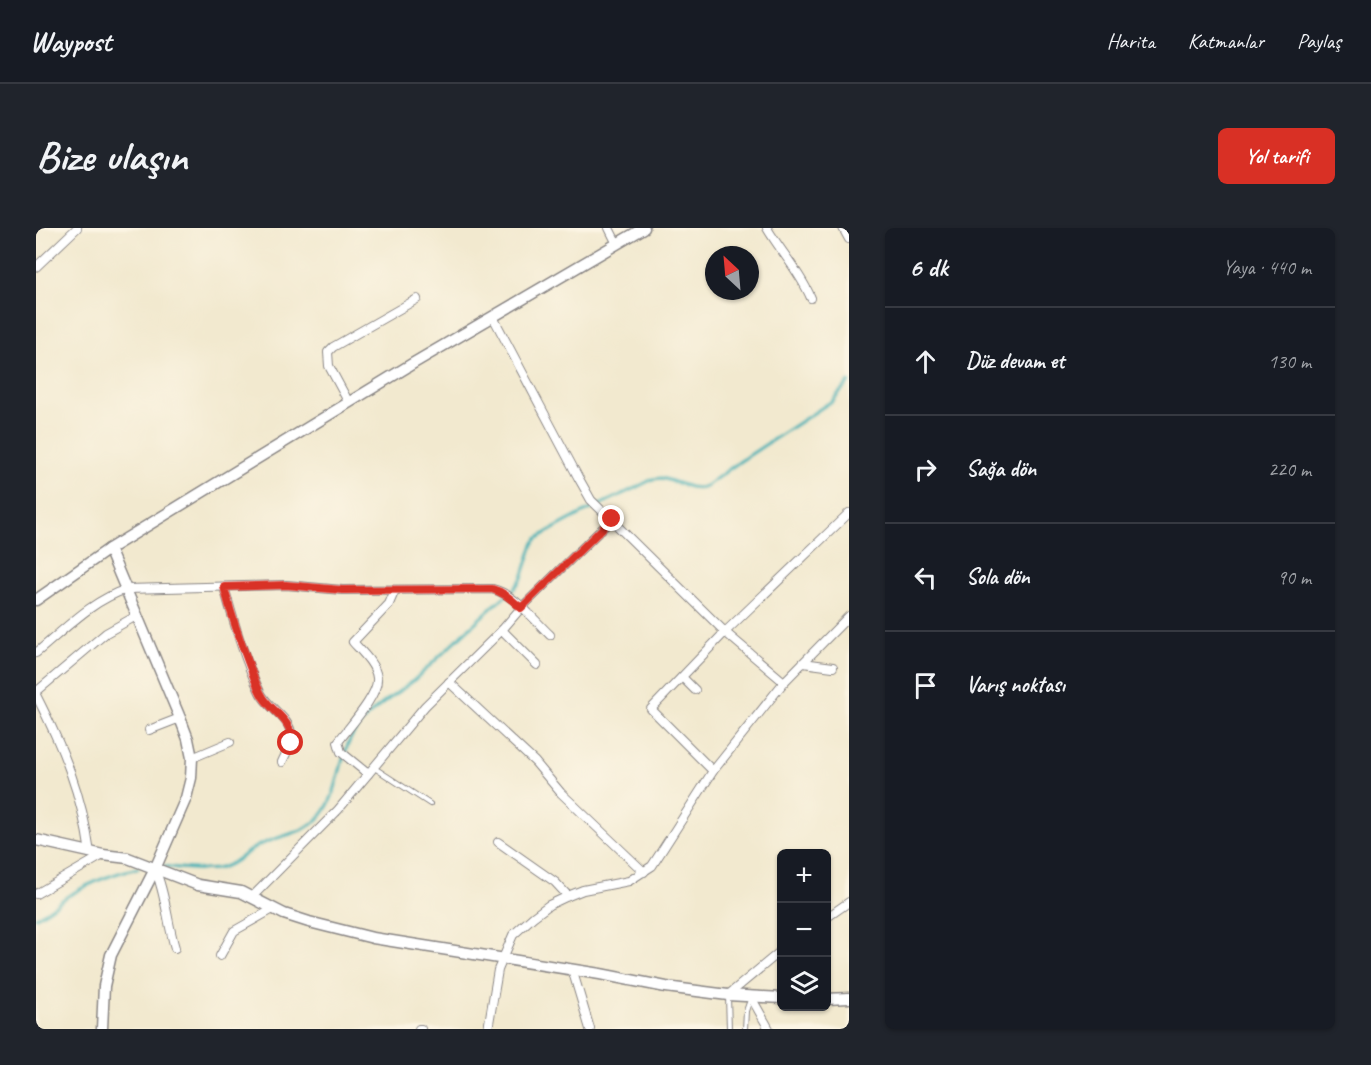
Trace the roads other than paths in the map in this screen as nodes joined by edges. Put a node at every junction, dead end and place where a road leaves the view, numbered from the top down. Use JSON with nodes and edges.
{"nodes":[{"id":1,"x":77,"y":228,"type":"edge"},
{"id":2,"x":609,"y":228,"type":"edge"},
{"id":3,"x":644,"y":228,"type":"edge"},
{"id":4,"x":767,"y":228,"type":"edge"},
{"id":5,"x":843,"y":228,"type":"edge"},
{"id":6,"x":849,"y":239,"type":"edge"},
{"id":7,"x":616,"y":244,"type":"junction"},
{"id":8,"x":36,"y":267,"type":"edge"},
{"id":9,"x":811,"y":298,"type":"dead end"},
{"id":10,"x":417,"y":299,"type":"dead end"},
{"id":11,"x":493,"y":317,"type":"junction"},
{"id":12,"x":349,"y":403,"type":"junction"},
{"id":13,"x":849,"y":513,"type":"edge"},
{"id":14,"x":612,"y":519,"type":"junction"},
{"id":15,"x":109,"y":549,"type":"junction"},
{"id":16,"x":224,"y":587,"type":"junction"},
{"id":17,"x":127,"y":589,"type":"junction"},
{"id":18,"x":395,"y":590,"type":"junction"},
{"id":19,"x":36,"y":600,"type":"edge"},
{"id":20,"x":521,"y":608,"type":"junction"},
{"id":21,"x":138,"y":615,"type":"junction"},
{"id":22,"x":849,"y":616,"type":"edge"},
{"id":23,"x":502,"y":630,"type":"junction"},
{"id":24,"x":725,"y":632,"type":"junction"},
{"id":25,"x":550,"y":635,"type":"dead end"},
{"id":26,"x":36,"y":653,"type":"edge"},
{"id":27,"x":803,"y":663,"type":"junction"},
{"id":28,"x":537,"y":665,"type":"dead end"},
{"id":29,"x":833,"y":667,"type":"dead end"},
{"id":30,"x":682,"y":677,"type":"junction"},
{"id":31,"x":449,"y":682,"type":"junction"},
{"id":32,"x":784,"y":682,"type":"junction"},
{"id":33,"x":695,"y":690,"type":"dead end"},
{"id":34,"x":36,"y":694,"type":"edge"},
{"id":35,"x":180,"y":718,"type":"junction"},
{"id":36,"x":149,"y":730,"type":"dead end"},
{"id":37,"x":230,"y":742,"type":"dead end"},
{"id":38,"x":192,"y":758,"type":"junction"},
{"id":39,"x":282,"y":762,"type":"dead end"},
{"id":40,"x":371,"y":770,"type":"junction"},
{"id":41,"x":713,"y":771,"type":"junction"},
{"id":42,"x":430,"y":804,"type":"dead end"},
{"id":43,"x":36,"y":840,"type":"edge"},
{"id":44,"x":498,"y":842,"type":"dead end"},
{"id":45,"x":90,"y":853,"type":"junction"},
{"id":46,"x":103,"y":855,"type":"junction"},
{"id":47,"x":155,"y":869,"type":"junction"},
{"id":48,"x":644,"y":872,"type":"junction"},
{"id":49,"x":36,"y":894,"type":"edge"},
{"id":50,"x":568,"y":896,"type":"junction"},
{"id":51,"x":252,"y":897,"type":"junction"},
{"id":52,"x":849,"y":902,"type":"edge"},
{"id":53,"x":273,"y":909,"type":"junction"},
{"id":54,"x":831,"y":915,"type":"edge"},
{"id":55,"x":175,"y":948,"type":"dead end"},
{"id":56,"x":777,"y":954,"type":"edge"},
{"id":57,"x":220,"y":956,"type":"dead end"},
{"id":58,"x":502,"y":958,"type":"junction"},
{"id":59,"x":572,"y":969,"type":"junction"},
{"id":60,"x":728,"y":995,"type":"junction"},
{"id":61,"x":751,"y":997,"type":"junction"},
{"id":62,"x":777,"y":998,"type":"edge"},
{"id":63,"x":849,"y":998,"type":"edge"},
{"id":64,"x":831,"y":999,"type":"edge"},
{"id":65,"x":102,"y":1029,"type":"edge"},
{"id":66,"x":488,"y":1029,"type":"edge"},
{"id":67,"x":590,"y":1029,"type":"edge"},
{"id":68,"x":729,"y":1029,"type":"edge"},
{"id":69,"x":745,"y":1029,"type":"edge"},
{"id":70,"x":769,"y":1029,"type":"edge"}],
"edges":[{"from":1,"to":8,"type":"street"},
{"from":2,"to":7,"type":"street"},
{"from":3,"to":7,"type":"street"},
{"from":4,"to":9,"type":"street"},
{"from":5,"to":6,"type":"street"},
{"from":7,"to":11,"type":"street"},
{"from":10,"to":12,"type":"street"},
{"from":11,"to":12,"type":"street"},
{"from":11,"to":14,"type":"street"},
{"from":12,"to":15,"type":"street"},
{"from":13,"to":24,"type":"street"},
{"from":14,"to":20,"type":"street"},
{"from":14,"to":24,"type":"street"},
{"from":15,"to":17,"type":"street"},
{"from":15,"to":19,"type":"street"},
{"from":16,"to":17,"type":"street"},
{"from":16,"to":18,"type":"street"},
{"from":16,"to":39,"type":"street"},
{"from":17,"to":21,"type":"street"},
{"from":17,"to":26,"type":"street"},
{"from":18,"to":20,"type":"street"},
{"from":18,"to":40,"type":"street"},
{"from":20,"to":23,"type":"street"},
{"from":20,"to":25,"type":"street"},
{"from":21,"to":34,"type":"street"},
{"from":21,"to":35,"type":"street"},
{"from":22,"to":27,"type":"street"},
{"from":23,"to":28,"type":"street"},
{"from":23,"to":31,"type":"street"},
{"from":24,"to":30,"type":"street"},
{"from":24,"to":32,"type":"street"},
{"from":27,"to":29,"type":"street"},
{"from":27,"to":32,"type":"street"},
{"from":30,"to":33,"type":"street"},
{"from":30,"to":41,"type":"street"},
{"from":31,"to":40,"type":"street"},
{"from":31,"to":48,"type":"street"},
{"from":32,"to":41,"type":"street"},
{"from":34,"to":45,"type":"street"},
{"from":35,"to":36,"type":"street"},
{"from":35,"to":38,"type":"street"},
{"from":37,"to":38,"type":"street"},
{"from":38,"to":47,"type":"street"},
{"from":40,"to":42,"type":"lane"},
{"from":40,"to":51,"type":"street"},
{"from":41,"to":48,"type":"street"},
{"from":43,"to":45,"type":"street"},
{"from":44,"to":50,"type":"street"},
{"from":45,"to":46,"type":"street"},
{"from":46,"to":47,"type":"street"},
{"from":46,"to":49,"type":"street"},
{"from":47,"to":51,"type":"street"},
{"from":47,"to":55,"type":"street"},
{"from":47,"to":65,"type":"street"},
{"from":48,"to":50,"type":"street"},
{"from":50,"to":58,"type":"street"},
{"from":51,"to":53,"type":"street"},
{"from":52,"to":54,"type":"street"},
{"from":53,"to":57,"type":"street"},
{"from":53,"to":58,"type":"street"},
{"from":56,"to":60,"type":"street"},
{"from":58,"to":59,"type":"street"},
{"from":58,"to":66,"type":"street"},
{"from":59,"to":60,"type":"street"},
{"from":59,"to":67,"type":"street"},
{"from":60,"to":61,"type":"street"},
{"from":60,"to":68,"type":"lane"},
{"from":61,"to":62,"type":"street"},
{"from":61,"to":69,"type":"lane"},
{"from":61,"to":70,"type":"street"},
{"from":63,"to":64,"type":"street"}]}
